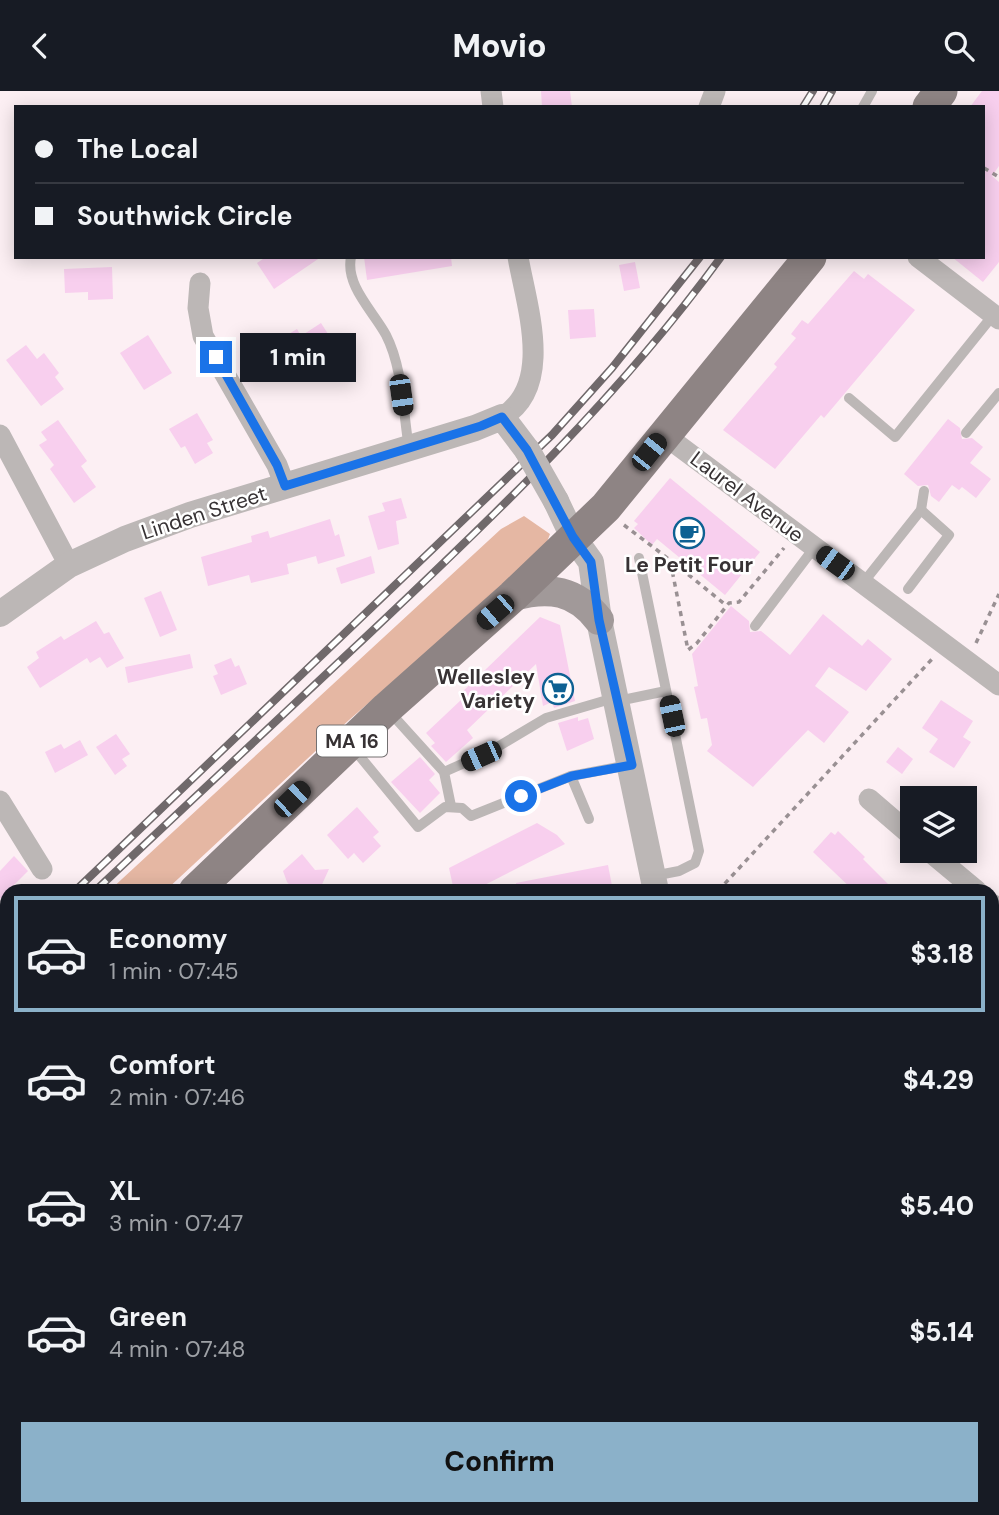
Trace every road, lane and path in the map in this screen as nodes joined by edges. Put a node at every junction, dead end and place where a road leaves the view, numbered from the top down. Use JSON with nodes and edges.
{"nodes":[{"id":1,"x":351,"y":259,"type":"edge"},
{"id":2,"x":518,"y":259,"type":"edge"},
{"id":3,"x":808,"y":259,"type":"edge"},
{"id":4,"x":921,"y":259,"type":"edge"},
{"id":5,"x":201,"y":283,"type":"dead end"},
{"id":6,"x":997,"y":314,"type":"edge"},
{"id":7,"x":999,"y":393,"type":"edge"},
{"id":8,"x":849,"y":398,"type":"dead end"},
{"id":9,"x":502,"y":417,"type":"junction"},
{"id":10,"x":966,"y":433,"type":"dead end"},
{"id":11,"x":663,"y":434,"type":"junction"},
{"id":12,"x":0,"y":435,"type":"edge"},
{"id":13,"x":409,"y":448,"type":"junction"},
{"id":14,"x":285,"y":486,"type":"junction"},
{"id":15,"x":924,"y":491,"type":"dead end"},
{"id":16,"x":921,"y":510,"type":"junction"},
{"id":17,"x":620,"y":521,"type":"dead end"},
{"id":18,"x":573,"y":537,"type":"junction"},
{"id":19,"x":784,"y":548,"type":"dead end"},
{"id":20,"x":814,"y":548,"type":"junction"},
{"id":21,"x":639,"y":558,"type":"dead end"},
{"id":22,"x":69,"y":565,"type":"junction"},
{"id":23,"x":671,"y":568,"type":"junction"},
{"id":24,"x":863,"y":583,"type":"junction"},
{"id":25,"x":908,"y":589,"type":"dead end"},
{"id":26,"x":999,"y":594,"type":"edge"},
{"id":27,"x":513,"y":596,"type":"junction"},
{"id":28,"x":727,"y":606,"type":"junction"},
{"id":29,"x":0,"y":614,"type":"edge"},
{"id":30,"x":599,"y":620,"type":"junction"},
{"id":31,"x":755,"y":626,"type":"dead end"},
{"id":32,"x":944,"y":644,"type":"junction"},
{"id":33,"x":966,"y":660,"type":"junction"},
{"id":34,"x":999,"y":685,"type":"edge"},
{"id":35,"x":667,"y":691,"type":"junction"},
{"id":36,"x":617,"y":700,"type":"junction"},
{"id":37,"x":387,"y":708,"type":"junction"},
{"id":38,"x":349,"y":744,"type":"junction"},
{"id":39,"x":632,"y":765,"type":"junction"},
{"id":40,"x":444,"y":772,"type":"junction"},
{"id":41,"x":572,"y":776,"type":"junction"},
{"id":42,"x":869,"y":799,"type":"dead end"},
{"id":43,"x":0,"y":801,"type":"edge"},
{"id":44,"x":451,"y":806,"type":"junction"},
{"id":45,"x":589,"y":819,"type":"dead end"},
{"id":46,"x":900,"y":825,"type":"edge"},
{"id":47,"x":943,"y":863,"type":"edge"},
{"id":48,"x":42,"y":869,"type":"dead end"},
{"id":49,"x":655,"y":883,"type":"edge"},
{"id":50,"x":202,"y":884,"type":"edge"},
{"id":51,"x":725,"y":884,"type":"edge"},
{"id":52,"x":969,"y":884,"type":"edge"}],
"edges":[{"from":1,"to":13,"type":"lane"},
{"from":2,"to":9,"type":"street"},
{"from":3,"to":11,"type":"main road","number":"MA 16"},
{"from":4,"to":6,"type":"street"},
{"from":5,"to":14,"type":"street"},
{"from":6,"to":8,"type":"lane"},
{"from":7,"to":10,"type":"lane"},
{"from":9,"to":13,"type":"street","name":"Linden Street"},
{"from":9,"to":18,"type":"street","bridge":true},
{"from":11,"to":18,"type":"main road","number":"MA 16"},
{"from":11,"to":20,"type":"street","name":"Laurel Avenue"},
{"from":12,"to":22,"type":"street"},
{"from":13,"to":14,"type":"street","name":"Linden Street"},
{"from":14,"to":22,"type":"street","name":"Linden Street"},
{"from":15,"to":16,"type":"lane"},
{"from":16,"to":24,"type":"lane"},
{"from":16,"to":25,"type":"lane"},
{"from":17,"to":23,"type":"path"},
{"from":18,"to":27,"type":"main road","number":"MA 16"},
{"from":18,"to":30,"type":"street"},
{"from":19,"to":28,"type":"path"},
{"from":20,"to":24,"type":"street","name":"Laurel Avenue"},
{"from":20,"to":31,"type":"lane"},
{"from":21,"to":35,"type":"lane"},
{"from":22,"to":29,"type":"street","name":"Linden Street"},
{"from":23,"to":28,"type":"path"},
{"from":23,"to":28,"type":"path"},
{"from":24,"to":32,"type":"street","name":"Laurel Avenue"},
{"from":26,"to":33,"type":"path"},
{"from":27,"to":30,"type":"main road"},
{"from":27,"to":37,"type":"main road","number":"MA 16"},
{"from":30,"to":36,"type":"street"},
{"from":32,"to":33,"type":"street","name":"Laurel Avenue"},
{"from":32,"to":51,"type":"path"},
{"from":33,"to":34,"type":"street","name":"Laurel Avenue"},
{"from":35,"to":36,"type":"lane"},
{"from":35,"to":49,"type":"lane"},
{"from":36,"to":39,"type":"street"},
{"from":36,"to":40,"type":"lane"},
{"from":37,"to":38,"type":"main road","number":"MA 16"},
{"from":37,"to":40,"type":"lane"},
{"from":38,"to":44,"type":"lane"},
{"from":38,"to":50,"type":"main road","number":"MA 16"},
{"from":39,"to":41,"type":"lane"},
{"from":39,"to":49,"type":"street"},
{"from":40,"to":44,"type":"lane"},
{"from":41,"to":44,"type":"lane"},
{"from":41,"to":45,"type":"lane"},
{"from":42,"to":46,"type":"street"},
{"from":43,"to":48,"type":"street"},
{"from":47,"to":52,"type":"street"}]}
